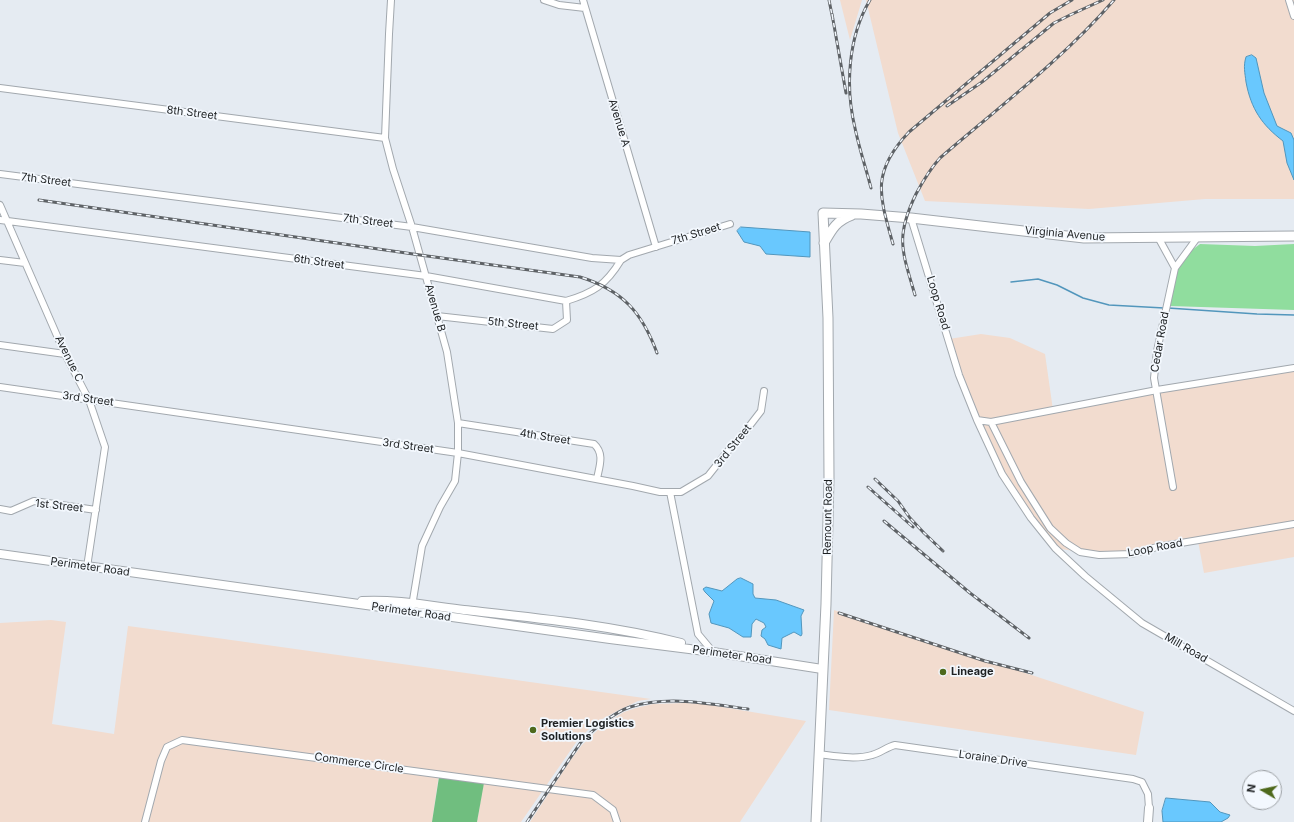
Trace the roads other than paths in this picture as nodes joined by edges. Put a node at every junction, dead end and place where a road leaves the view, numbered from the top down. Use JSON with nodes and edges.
{"nodes":[{"id":1,"x":391,"y":0,"type":"edge"},
{"id":2,"x":544,"y":0,"type":"edge"},
{"id":3,"x":583,"y":0,"type":"edge"},
{"id":4,"x":1289,"y":0,"type":"edge"},
{"id":5,"x":585,"y":8,"type":"junction"},
{"id":6,"x":1294,"y":16,"type":"edge"},
{"id":7,"x":0,"y":88,"type":"edge"},
{"id":8,"x":385,"y":138,"type":"junction"},
{"id":9,"x":0,"y":174,"type":"edge"},
{"id":10,"x":0,"y":205,"type":"edge"},
{"id":11,"x":823,"y":210,"type":"joint"},
{"id":12,"x":858,"y":214,"type":"junction"},
{"id":13,"x":911,"y":218,"type":"junction"},
{"id":14,"x":3,"y":220,"type":"edge"},
{"id":15,"x":730,"y":224,"type":"dead end"},
{"id":16,"x":412,"y":227,"type":"junction"},
{"id":17,"x":1294,"y":236,"type":"edge"},
{"id":18,"x":1158,"y":237,"type":"junction"},
{"id":19,"x":1197,"y":238,"type":"junction"},
{"id":20,"x":824,"y":242,"type":"junction"},
{"id":21,"x":656,"y":247,"type":"junction"},
{"id":22,"x":0,"y":260,"type":"edge"},
{"id":23,"x":621,"y":260,"type":"junction"},
{"id":24,"x":25,"y":263,"type":"junction"},
{"id":25,"x":1175,"y":268,"type":"junction"},
{"id":26,"x":426,"y":276,"type":"junction"},
{"id":27,"x":566,"y":301,"type":"junction"},
{"id":28,"x":437,"y":316,"type":"junction"},
{"id":29,"x":0,"y":345,"type":"edge"},
{"id":30,"x":65,"y":354,"type":"junction"},
{"id":31,"x":1294,"y":368,"type":"edge"},
{"id":32,"x":0,"y":387,"type":"edge"},
{"id":33,"x":1157,"y":390,"type":"junction"},
{"id":34,"x":764,"y":391,"type":"dead end"},
{"id":35,"x":89,"y":400,"type":"junction"},
{"id":36,"x":977,"y":420,"type":"junction"},
{"id":37,"x":991,"y":422,"type":"junction"},
{"id":38,"x":458,"y":423,"type":"junction"},
{"id":39,"x":458,"y":453,"type":"junction"},
{"id":40,"x":597,"y":479,"type":"junction"},
{"id":41,"x":1173,"y":487,"type":"dead end"},
{"id":42,"x":670,"y":492,"type":"junction"},
{"id":43,"x":0,"y":509,"type":"edge"},
{"id":44,"x":96,"y":510,"type":"junction"},
{"id":45,"x":1294,"y":524,"type":"edge"},
{"id":46,"x":0,"y":554,"type":"edge"},
{"id":47,"x":87,"y":567,"type":"junction"},
{"id":48,"x":1085,"y":576,"type":"joint"},
{"id":49,"x":412,"y":608,"type":"junction"},
{"id":50,"x":577,"y":624,"type":"junction"},
{"id":51,"x":577,"y":635,"type":"junction"},
{"id":52,"x":709,"y":651,"type":"junction"},
{"id":53,"x":822,"y":669,"type":"junction"},
{"id":54,"x":1294,"y":711,"type":"edge"},
{"id":55,"x":818,"y":754,"type":"junction"},
{"id":56,"x":1149,"y":808,"type":"joint"},
{"id":57,"x":145,"y":822,"type":"edge"},
{"id":58,"x":617,"y":822,"type":"edge"},
{"id":59,"x":816,"y":822,"type":"edge"},
{"id":60,"x":1148,"y":822,"type":"edge"}],
"edges":[{"from":1,"to":8,"type":"street","name":"Avenue B"},
{"from":2,"to":5,"type":"street"},
{"from":3,"to":5,"type":"street","name":"Avenue A"},
{"from":4,"to":6,"type":"street"},
{"from":5,"to":21,"type":"street","name":"Avenue A"},
{"from":7,"to":8,"type":"street","name":"8th Street"},
{"from":8,"to":16,"type":"street","name":"Avenue B"},
{"from":9,"to":16,"type":"street","name":"7th Street"},
{"from":10,"to":14,"type":"street","name":"Avenue C"},
{"from":11,"to":12,"type":"main road","name":"Virginia Avenue"},
{"from":11,"to":20,"type":"main road","name":"Remount Road"},
{"from":12,"to":13,"type":"main road","name":"Virginia Avenue"},
{"from":12,"to":20,"type":"main road"},
{"from":13,"to":18,"type":"main road","name":"Virginia Avenue"},
{"from":13,"to":36,"type":"street","name":"Loop Road"},
{"from":14,"to":24,"type":"street","name":"Avenue C"},
{"from":14,"to":26,"type":"street","name":"6th Street"},
{"from":15,"to":21,"type":"street","name":"7th Street"},
{"from":16,"to":23,"type":"street","name":"7th Street"},
{"from":16,"to":26,"type":"street","name":"Avenue B"},
{"from":17,"to":19,"type":"main road","name":"Virginia Avenue"},
{"from":18,"to":19,"type":"main road","name":"Virginia Avenue"},
{"from":18,"to":25,"type":"street"},
{"from":19,"to":25,"type":"street","name":"Cedar Road"},
{"from":20,"to":53,"type":"main road","name":"Remount Road"},
{"from":21,"to":23,"type":"street","name":"7th Street"},
{"from":22,"to":24,"type":"street"},
{"from":23,"to":27,"type":"street","name":"6th Street"},
{"from":24,"to":30,"type":"street","name":"Avenue C"},
{"from":25,"to":33,"type":"street","name":"Cedar Road"},
{"from":26,"to":27,"type":"street","name":"6th Street"},
{"from":26,"to":28,"type":"street","name":"Avenue B"},
{"from":27,"to":28,"type":"street","name":"5th Street"},
{"from":28,"to":38,"type":"street","name":"Avenue B"},
{"from":29,"to":30,"type":"street"},
{"from":30,"to":35,"type":"street","name":"Avenue C"},
{"from":31,"to":33,"type":"street"},
{"from":32,"to":35,"type":"street","name":"3rd Street"},
{"from":33,"to":37,"type":"street"},
{"from":33,"to":41,"type":"street","name":"Cedar Road"},
{"from":34,"to":42,"type":"street","name":"3rd Street"},
{"from":35,"to":39,"type":"street","name":"3rd Street"},
{"from":35,"to":44,"type":"street","name":"Avenue C"},
{"from":36,"to":37,"type":"street"},
{"from":36,"to":48,"type":"street","name":"Loop Road"},
{"from":37,"to":45,"type":"street","name":"Loop Road"},
{"from":38,"to":39,"type":"street","name":"Avenue B"},
{"from":38,"to":40,"type":"street","name":"4th Street"},
{"from":39,"to":40,"type":"street","name":"3rd Street"},
{"from":39,"to":49,"type":"street","name":"Avenue B"},
{"from":40,"to":42,"type":"street","name":"3rd Street"},
{"from":42,"to":52,"type":"street"},
{"from":43,"to":44,"type":"street","name":"1st Street"},
{"from":44,"to":47,"type":"street","name":"Avenue C"},
{"from":46,"to":47,"type":"street","name":"Perimeter Road"},
{"from":47,"to":49,"type":"street","name":"Perimeter Road"},
{"from":48,"to":54,"type":"street","name":"Mill Road"},
{"from":49,"to":50,"type":"street"},
{"from":49,"to":51,"type":"street","name":"Perimeter Road"},
{"from":50,"to":51,"type":"street"},
{"from":50,"to":52,"type":"street"},
{"from":51,"to":52,"type":"street","name":"Perimeter Road"},
{"from":52,"to":53,"type":"street","name":"Perimeter Road"},
{"from":53,"to":55,"type":"main road","name":"Remount Road"},
{"from":55,"to":56,"type":"street","name":"Loraine Drive"},
{"from":55,"to":59,"type":"main road","name":"Remount Road"},
{"from":56,"to":60,"type":"street"},
{"from":57,"to":58,"type":"street","name":"Commerce Circle"}]}
